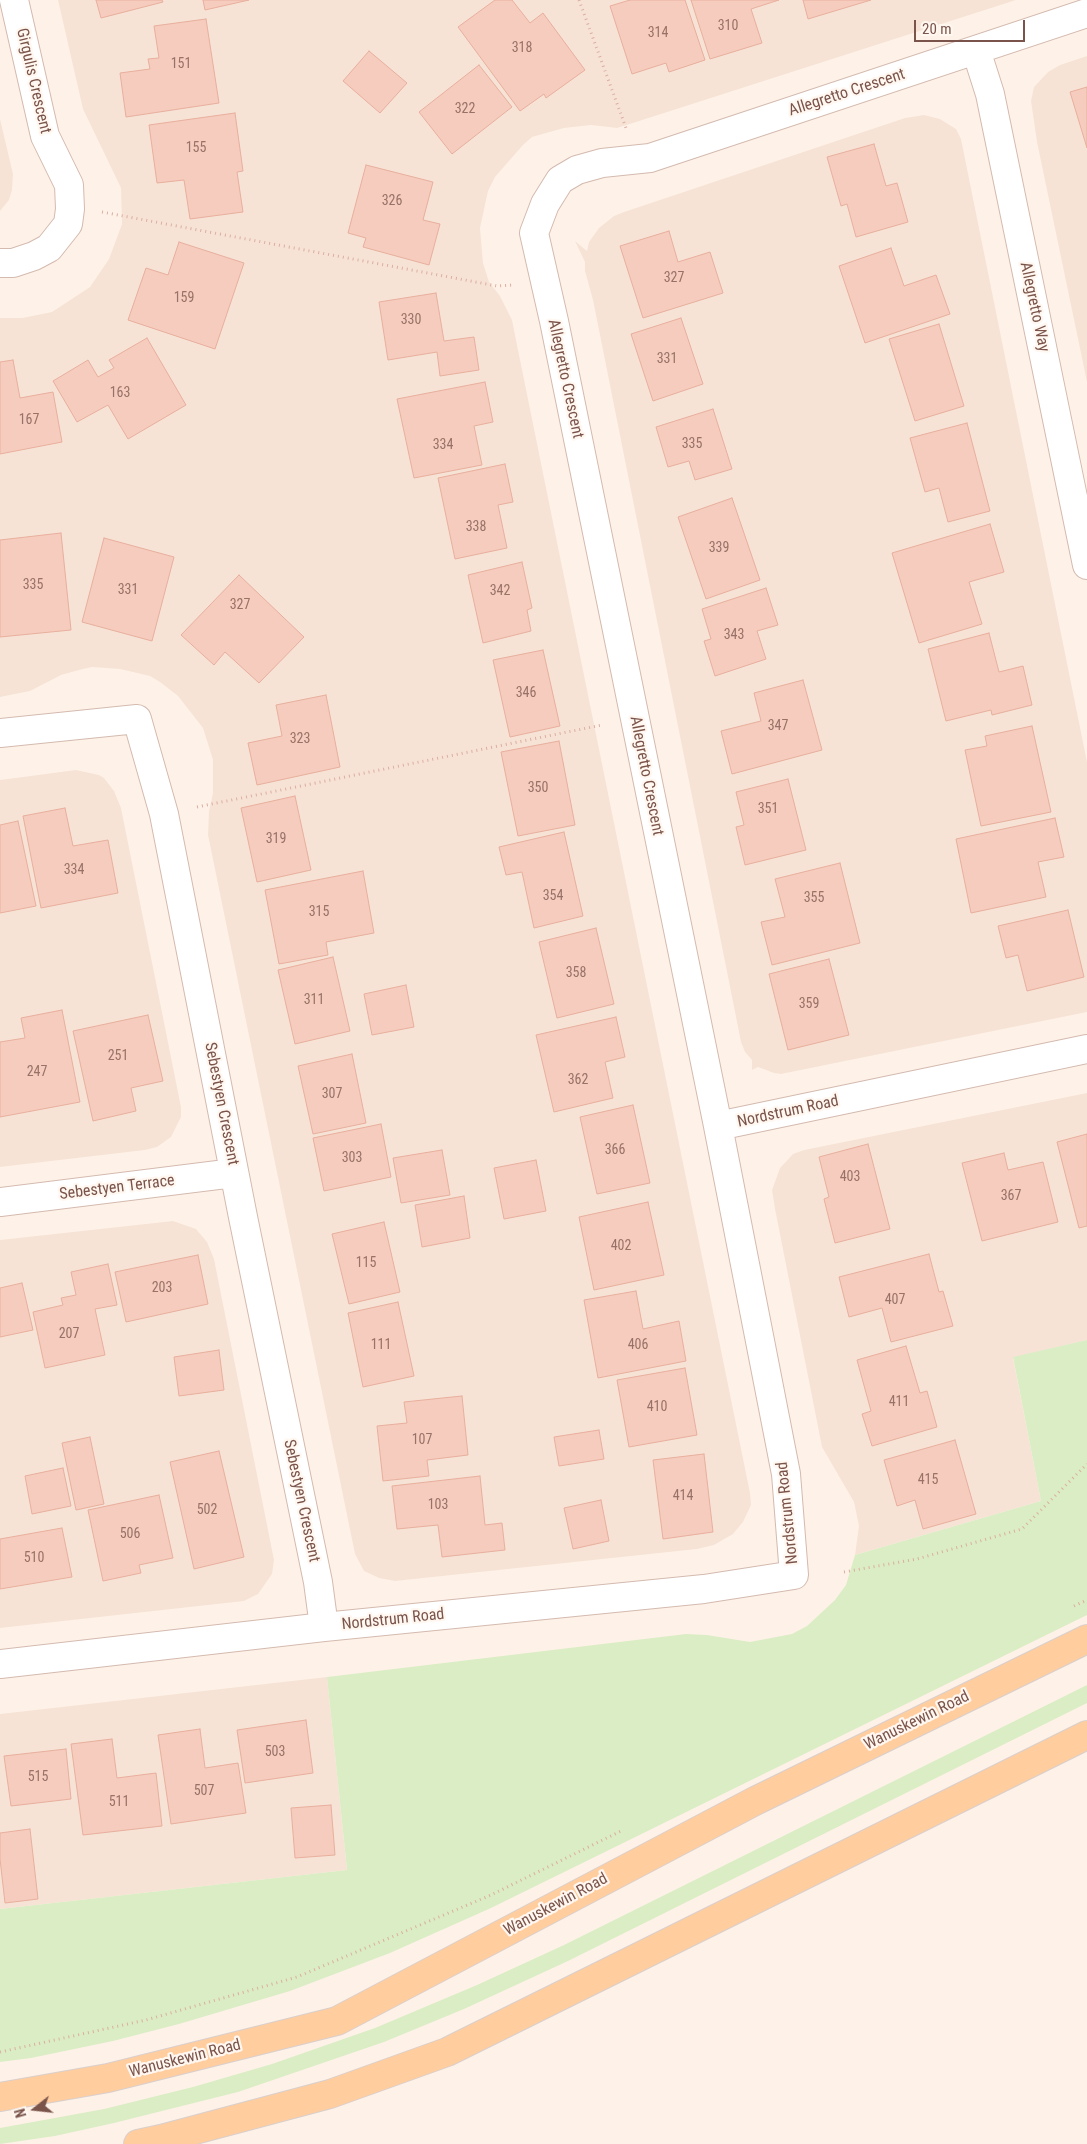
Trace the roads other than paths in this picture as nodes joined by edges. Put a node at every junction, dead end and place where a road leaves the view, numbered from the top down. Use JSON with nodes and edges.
{"nodes":[{"id":1,"x":14,"y":0,"type":"edge"},
{"id":2,"x":1087,"y":13,"type":"edge"},
{"id":3,"x":976,"y":50,"type":"junction"},
{"id":4,"x":0,"y":263,"type":"edge"},
{"id":5,"x":1087,"y":565,"type":"edge"},
{"id":6,"x":0,"y":733,"type":"edge"},
{"id":7,"x":1087,"y":1049,"type":"edge"},
{"id":8,"x":718,"y":1126,"type":"junction"},
{"id":9,"x":234,"y":1173,"type":"junction"},
{"id":10,"x":0,"y":1202,"type":"edge"},
{"id":11,"x":324,"y":1627,"type":"junction"},
{"id":12,"x":1087,"y":1639,"type":"edge"},
{"id":13,"x":0,"y":1664,"type":"edge"},
{"id":14,"x":1087,"y":1735,"type":"edge"},
{"id":15,"x":0,"y":2097,"type":"edge"},
{"id":16,"x":138,"y":2144,"type":"edge"}],
"edges":[{"from":1,"to":4,"type":"street","name":"Girgulis Crescent"},
{"from":2,"to":3,"type":"street","name":"Allegretto Crescent"},
{"from":3,"to":5,"type":"street","name":"Allegretto Way"},
{"from":3,"to":8,"type":"street","name":"Allegretto Crescent"},
{"from":6,"to":9,"type":"street","name":"Sebestyen Crescent"},
{"from":7,"to":8,"type":"street","name":"Nordstrum Road"},
{"from":8,"to":11,"type":"street","name":"Nordstrum Road"},
{"from":9,"to":10,"type":"street","name":"Sebestyen Terrace"},
{"from":9,"to":11,"type":"street","name":"Sebestyen Crescent"},
{"from":11,"to":13,"type":"street","name":"Nordstrum Road"},
{"from":12,"to":15,"type":"main road","name":"Wanuskewin Road"},
{"from":14,"to":16,"type":"main road"}]}
